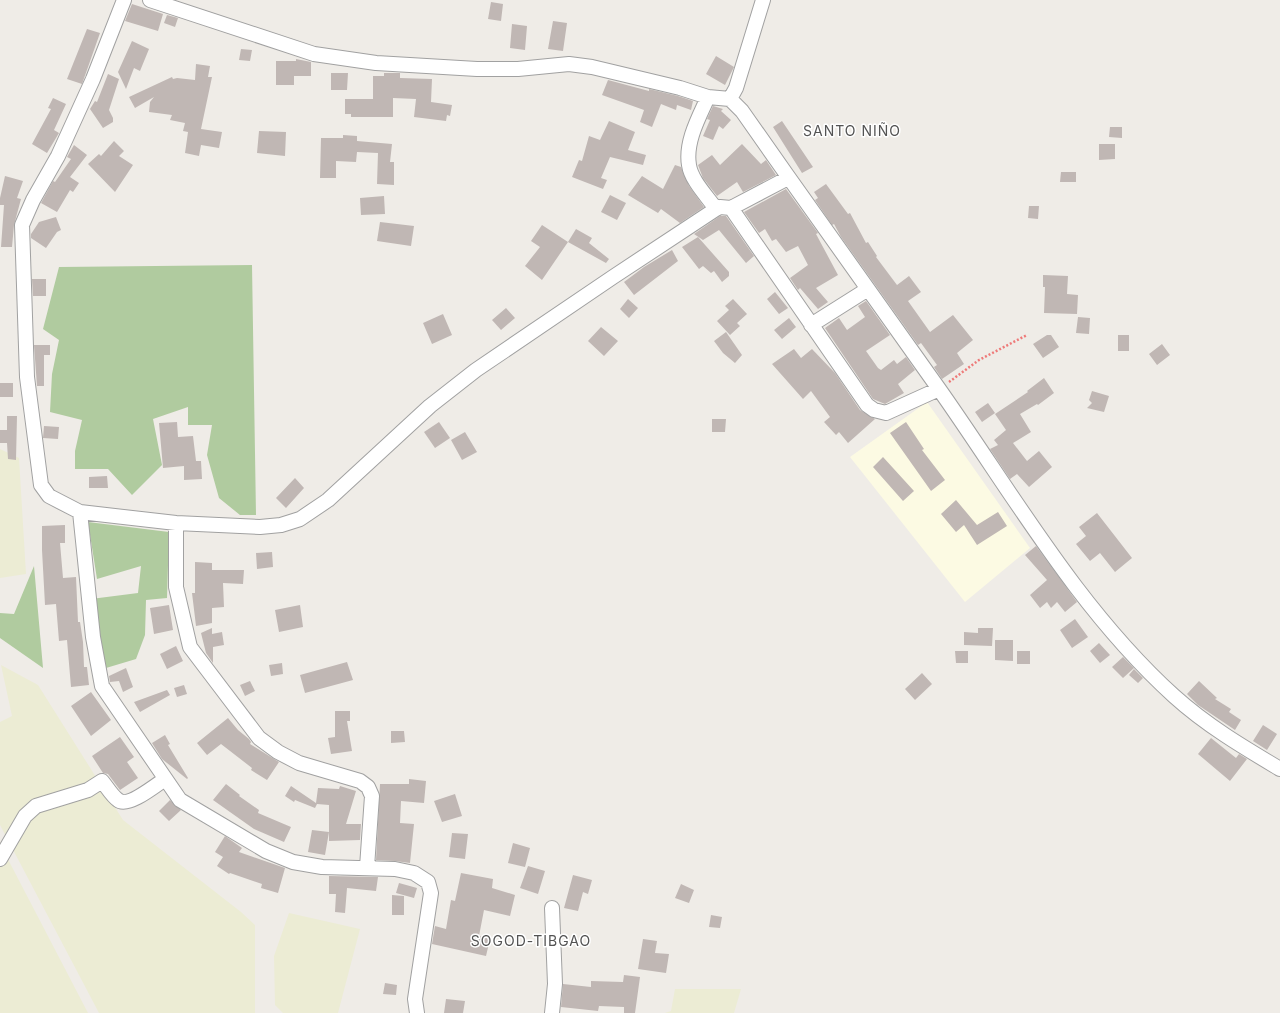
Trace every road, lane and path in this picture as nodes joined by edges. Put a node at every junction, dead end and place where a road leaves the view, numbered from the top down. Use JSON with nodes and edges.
{"nodes":[{"id":1,"x":124,"y":0,"type":"edge"},
{"id":2,"x":150,"y":0,"type":"edge"},
{"id":3,"x":762,"y":0,"type":"edge"},
{"id":4,"x":708,"y":97,"type":"junction"},
{"id":5,"x":730,"y":99,"type":"junction"},
{"id":6,"x":788,"y":178,"type":"junction"},
{"id":7,"x":731,"y":208,"type":"junction"},
{"id":8,"x":716,"y":209,"type":"junction"},
{"id":9,"x":868,"y":289,"type":"junction"},
{"id":10,"x":811,"y":325,"type":"junction"},
{"id":11,"x":1027,"y":336,"type":"dead end"},
{"id":12,"x":939,"y":389,"type":"junction"},
{"id":13,"x":80,"y":512,"type":"junction"},
{"id":14,"x":176,"y":523,"type":"junction"},
{"id":15,"x":1280,"y":770,"type":"edge"},
{"id":16,"x":165,"y":779,"type":"junction"},
{"id":17,"x":0,"y":859,"type":"edge"},
{"id":18,"x":367,"y":867,"type":"junction"},
{"id":19,"x":552,"y":908,"type":"dead end"},
{"id":20,"x":418,"y":1013,"type":"edge"},
{"id":21,"x":552,"y":1013,"type":"edge"}],
"edges":[{"from":1,"to":13,"type":"street"},
{"from":2,"to":4,"type":"street"},
{"from":3,"to":5,"type":"street"},
{"from":4,"to":5,"type":"street"},
{"from":4,"to":8,"type":"street"},
{"from":5,"to":6,"type":"street"},
{"from":6,"to":7,"type":"street"},
{"from":6,"to":9,"type":"street"},
{"from":7,"to":8,"type":"street"},
{"from":7,"to":10,"type":"street"},
{"from":8,"to":14,"type":"street"},
{"from":9,"to":10,"type":"street"},
{"from":9,"to":12,"type":"street"},
{"from":10,"to":12,"type":"street"},
{"from":11,"to":12,"type":"path"},
{"from":12,"to":15,"type":"street"},
{"from":13,"to":14,"type":"street"},
{"from":13,"to":16,"type":"street"},
{"from":14,"to":18,"type":"street"},
{"from":16,"to":17,"type":"street"},
{"from":16,"to":18,"type":"street"},
{"from":18,"to":20,"type":"street"},
{"from":19,"to":21,"type":"street"}]}
